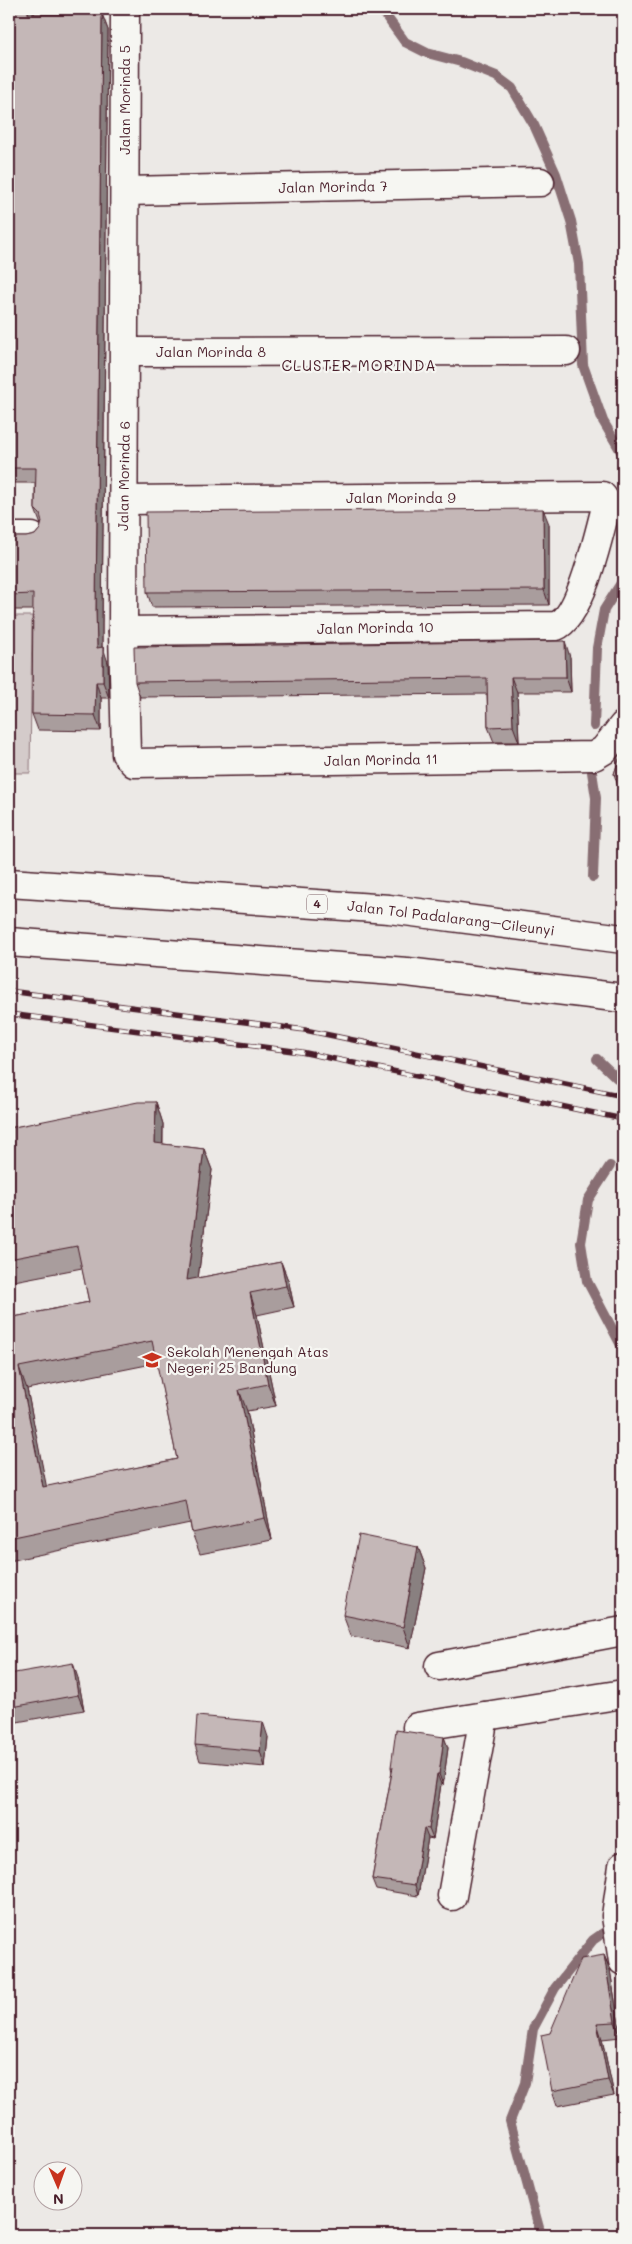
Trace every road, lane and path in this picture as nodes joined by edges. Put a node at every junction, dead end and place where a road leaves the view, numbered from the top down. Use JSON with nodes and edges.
{"nodes":[{"id":1,"x":125,"y":9,"type":"edge"},
{"id":2,"x":540,"y":182,"type":"dead end"},
{"id":3,"x":126,"y":191,"type":"junction"},
{"id":4,"x":566,"y":351,"type":"dead end"},
{"id":5,"x":126,"y":352,"type":"junction"},
{"id":6,"x":124,"y":500,"type":"junction"},
{"id":7,"x":591,"y":568,"type":"joint"},
{"id":8,"x":123,"y":631,"type":"junction"},
{"id":9,"x":623,"y":726,"type":"edge"},
{"id":10,"x":128,"y":759,"type":"joint"},
{"id":11,"x":9,"y":883,"type":"edge"},
{"id":12,"x":623,"y":939,"type":"edge"},
{"id":13,"x":9,"y":942,"type":"edge"},
{"id":14,"x":623,"y":998,"type":"edge"},
{"id":15,"x":623,"y":1631,"type":"edge"},
{"id":16,"x":439,"y":1666,"type":"dead end"},
{"id":17,"x":623,"y":1694,"type":"edge"},
{"id":18,"x":484,"y":1716,"type":"junction"},
{"id":19,"x":417,"y":1728,"type":"dead end"},
{"id":20,"x":623,"y":1866,"type":"edge"},
{"id":21,"x":452,"y":1896,"type":"dead end"},
{"id":22,"x":620,"y":1938,"type":"edge"}],
"edges":[{"from":1,"to":3,"type":"main road","name":"Jalan Morinda 5"},
{"from":2,"to":3,"type":"main road","name":"Jalan Morinda 7"},
{"from":3,"to":5,"type":"main road","name":"Jalan Morinda 6"},
{"from":4,"to":5,"type":"main road","name":"Jalan Morinda 8"},
{"from":5,"to":6,"type":"main road","name":"Jalan Morinda 6"},
{"from":6,"to":7,"type":"main road","name":"Jalan Morinda 9"},
{"from":6,"to":8,"type":"main road","name":"Jalan Morinda 6"},
{"from":7,"to":8,"type":"main road","name":"Jalan Morinda 10"},
{"from":8,"to":10,"type":"main road","name":"Jalan Morinda 6"},
{"from":9,"to":10,"type":"main road","name":"Jalan Morinda 11"},
{"from":11,"to":12,"type":"main road","name":"Jalan Tol Padalarang–Cileunyi","number":"4"},
{"from":13,"to":14,"type":"main road"},
{"from":15,"to":16,"type":"main road"},
{"from":17,"to":18,"type":"main road"},
{"from":18,"to":19,"type":"main road"},
{"from":18,"to":21,"type":"main road"},
{"from":20,"to":22,"type":"main road"}]}
